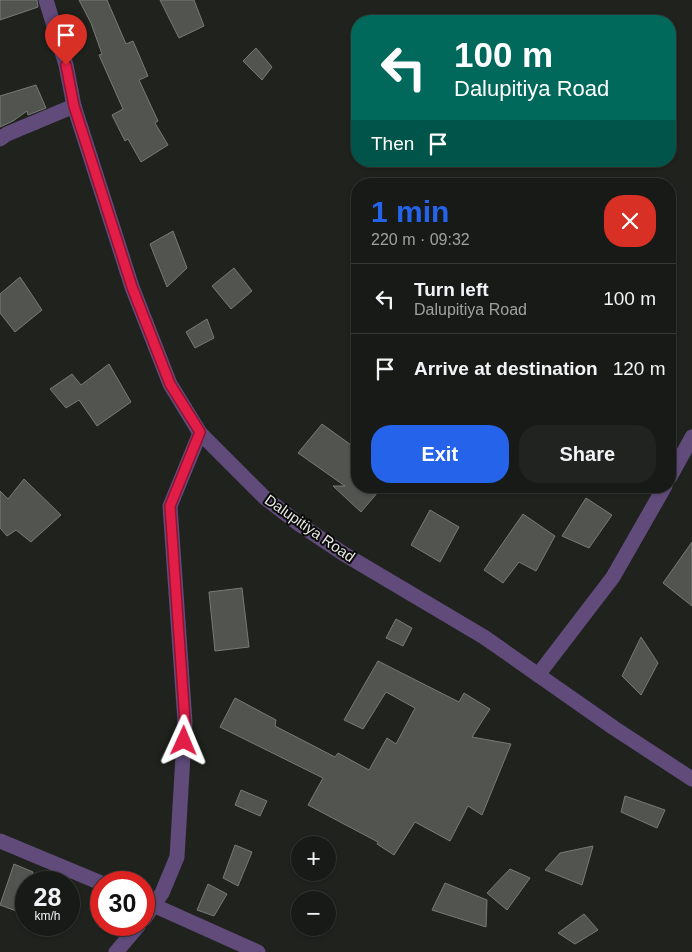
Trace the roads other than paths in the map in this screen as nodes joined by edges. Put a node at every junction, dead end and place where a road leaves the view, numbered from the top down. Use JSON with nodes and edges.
{"nodes":[{"id":1,"x":46,"y":0,"type":"edge"},
{"id":2,"x":74,"y":106,"type":"junction"},
{"id":3,"x":0,"y":139,"type":"edge"},
{"id":4,"x":200,"y":432,"type":"junction"},
{"id":5,"x":692,"y":438,"type":"edge"},
{"id":6,"x":676,"y":466,"type":"edge"},
{"id":7,"x":661,"y":493,"type":"edge"},
{"id":8,"x":538,"y":675,"type":"junction"},
{"id":9,"x":692,"y":779,"type":"edge"},
{"id":10,"x":0,"y":841,"type":"edge"},
{"id":11,"x":90,"y":878,"type":"edge"},
{"id":12,"x":155,"y":893,"type":"edge"},
{"id":13,"x":155,"y":906,"type":"edge"},
{"id":14,"x":130,"y":936,"type":"edge"},
{"id":15,"x":116,"y":952,"type":"edge"},
{"id":16,"x":258,"y":952,"type":"edge"}],
"edges":[{"from":1,"to":2,"type":"street","name":"Dalupitiya Road"},
{"from":2,"to":3,"type":"street"},
{"from":2,"to":4,"type":"street","name":"Dalupitiya Road"},
{"from":4,"to":8,"type":"street","name":"Dalupitiya Road"},
{"from":4,"to":12,"type":"street"},
{"from":5,"to":6,"type":"street"},
{"from":7,"to":8,"type":"street"},
{"from":8,"to":9,"type":"street","name":"Dalupitiya Road"},
{"from":10,"to":11,"type":"street"},
{"from":13,"to":16,"type":"street"},
{"from":14,"to":15,"type":"street"}]}
